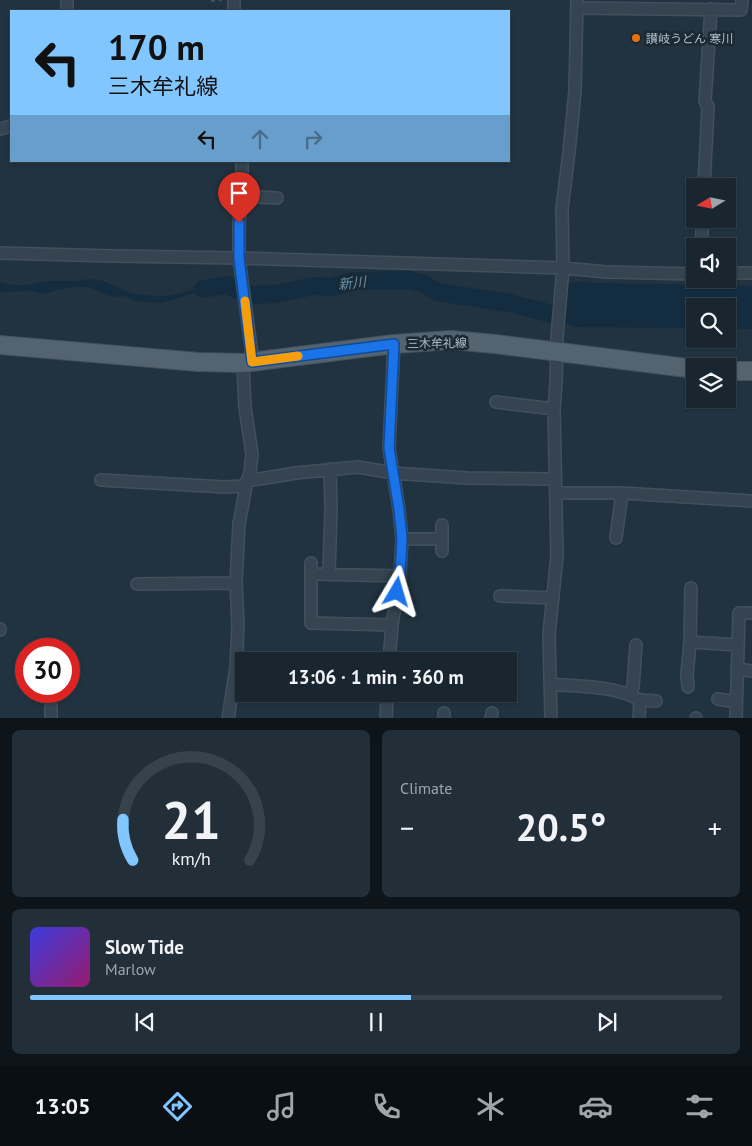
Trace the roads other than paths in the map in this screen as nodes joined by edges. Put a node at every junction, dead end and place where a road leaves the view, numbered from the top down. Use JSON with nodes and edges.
{"nodes":[{"id":1,"x":742,"y":0,"type":"edge"},
{"id":2,"x":577,"y":4,"type":"edge"},
{"id":3,"x":711,"y":9,"type":"junction"},
{"id":4,"x":242,"y":162,"type":"edge"},
{"id":5,"x":704,"y":178,"type":"edge"},
{"id":6,"x":242,"y":196,"type":"junction"},
{"id":7,"x":278,"y":198,"type":"dead end"},
{"id":8,"x":0,"y":253,"type":"edge"},
{"id":9,"x":240,"y":261,"type":"junction"},
{"id":10,"x":563,"y":268,"type":"junction"},
{"id":11,"x":752,"y":273,"type":"edge"},
{"id":12,"x":686,"y":274,"type":"edge"},
{"id":13,"x":736,"y":274,"type":"edge"},
{"id":14,"x":0,"y":344,"type":"edge"},
{"id":15,"x":394,"y":344,"type":"junction"},
{"id":16,"x":557,"y":344,"type":"junction"},
{"id":17,"x":248,"y":362,"type":"junction"},
{"id":18,"x":686,"y":367,"type":"edge"},
{"id":19,"x":752,"y":371,"type":"edge"},
{"id":20,"x":736,"y":372,"type":"edge"},
{"id":21,"x":496,"y":402,"type":"dead end"},
{"id":22,"x":554,"y":409,"type":"junction"},
{"id":23,"x":330,"y":469,"type":"junction"},
{"id":24,"x":393,"y":473,"type":"junction"},
{"id":25,"x":554,"y":479,"type":"junction"},
{"id":26,"x":102,"y":480,"type":"dead end"},
{"id":27,"x":247,"y":484,"type":"junction"},
{"id":28,"x":556,"y":493,"type":"junction"},
{"id":29,"x":622,"y":493,"type":"junction"},
{"id":30,"x":752,"y":501,"type":"edge"},
{"id":31,"x":442,"y":525,"type":"dead end"},
{"id":32,"x":402,"y":538,"type":"junction"},
{"id":33,"x":616,"y":538,"type":"dead end"},
{"id":34,"x":329,"y":574,"type":"junction"},
{"id":35,"x":400,"y":576,"type":"junction"},
{"id":36,"x":236,"y":583,"type":"junction"},
{"id":37,"x":137,"y":584,"type":"dead end"},
{"id":38,"x":691,"y":588,"type":"dead end"},
{"id":39,"x":500,"y":596,"type":"dead end"},
{"id":40,"x":553,"y":598,"type":"junction"},
{"id":41,"x":752,"y":613,"type":"edge"},
{"id":42,"x":392,"y":625,"type":"junction"},
{"id":43,"x":690,"y":642,"type":"junction"},
{"id":44,"x":636,"y":645,"type":"dead end"},
{"id":45,"x":738,"y":645,"type":"junction"},
{"id":46,"x":390,"y":652,"type":"edge"},
{"id":47,"x":737,"y":669,"type":"junction"},
{"id":48,"x":752,"y":671,"type":"edge"},
{"id":49,"x":550,"y":684,"type":"junction"},
{"id":50,"x":688,"y":687,"type":"dead end"},
{"id":51,"x":629,"y":694,"type":"junction"},
{"id":52,"x":718,"y":699,"type":"dead end"},
{"id":53,"x":640,"y":700,"type":"junction"},
{"id":54,"x":656,"y":701,"type":"dead end"},
{"id":55,"x":387,"y":702,"type":"edge"},
{"id":56,"x":736,"y":702,"type":"junction"},
{"id":57,"x":228,"y":718,"type":"edge"},
{"id":58,"x":386,"y":718,"type":"edge"},
{"id":59,"x":550,"y":718,"type":"edge"},
{"id":60,"x":638,"y":718,"type":"edge"},
{"id":61,"x":736,"y":718,"type":"edge"}],
"edges":[{"from":1,"to":3,"type":"street"},
{"from":2,"to":3,"type":"street"},
{"from":2,"to":10,"type":"street"},
{"from":3,"to":5,"type":"street"},
{"from":4,"to":6,"type":"street"},
{"from":6,"to":7,"type":"street"},
{"from":6,"to":9,"type":"street"},
{"from":8,"to":9,"type":"street"},
{"from":9,"to":10,"type":"street"},
{"from":9,"to":17,"type":"street"},
{"from":10,"to":12,"type":"street"},
{"from":10,"to":16,"type":"street"},
{"from":11,"to":13,"type":"street"},
{"from":14,"to":17,"type":"main road","name":"三木牟礼線"},
{"from":15,"to":16,"type":"main road","name":"三木牟礼線"},
{"from":15,"to":17,"type":"main road","name":"三木牟礼線"},
{"from":15,"to":24,"type":"street"},
{"from":16,"to":18,"type":"main road","name":"三木牟礼線"},
{"from":16,"to":22,"type":"street"},
{"from":17,"to":27,"type":"street"},
{"from":19,"to":20,"type":"main road"},
{"from":21,"to":22,"type":"street"},
{"from":22,"to":25,"type":"street"},
{"from":23,"to":24,"type":"street"},
{"from":23,"to":27,"type":"street"},
{"from":23,"to":34,"type":"street"},
{"from":24,"to":25,"type":"street"},
{"from":24,"to":32,"type":"street"},
{"from":25,"to":28,"type":"street"},
{"from":26,"to":27,"type":"street"},
{"from":27,"to":36,"type":"street"},
{"from":28,"to":29,"type":"street"},
{"from":28,"to":40,"type":"street"},
{"from":29,"to":30,"type":"street"},
{"from":29,"to":33,"type":"street"},
{"from":31,"to":32,"type":"street"},
{"from":32,"to":35,"type":"street"},
{"from":34,"to":35,"type":"street"},
{"from":34,"to":42,"type":"street"},
{"from":35,"to":42,"type":"street"},
{"from":36,"to":37,"type":"street"},
{"from":36,"to":57,"type":"street"},
{"from":38,"to":43,"type":"street"},
{"from":39,"to":40,"type":"street"},
{"from":40,"to":49,"type":"street"},
{"from":41,"to":45,"type":"street"},
{"from":42,"to":46,"type":"street"},
{"from":43,"to":45,"type":"street"},
{"from":43,"to":50,"type":"street"},
{"from":44,"to":51,"type":"street"},
{"from":45,"to":47,"type":"street"},
{"from":47,"to":48,"type":"street"},
{"from":47,"to":56,"type":"street"},
{"from":49,"to":51,"type":"street"},
{"from":49,"to":59,"type":"street"},
{"from":51,"to":53,"type":"street"},
{"from":52,"to":56,"type":"street"},
{"from":53,"to":54,"type":"street"},
{"from":53,"to":60,"type":"street"},
{"from":55,"to":58,"type":"street"},
{"from":56,"to":61,"type":"street"}]}
